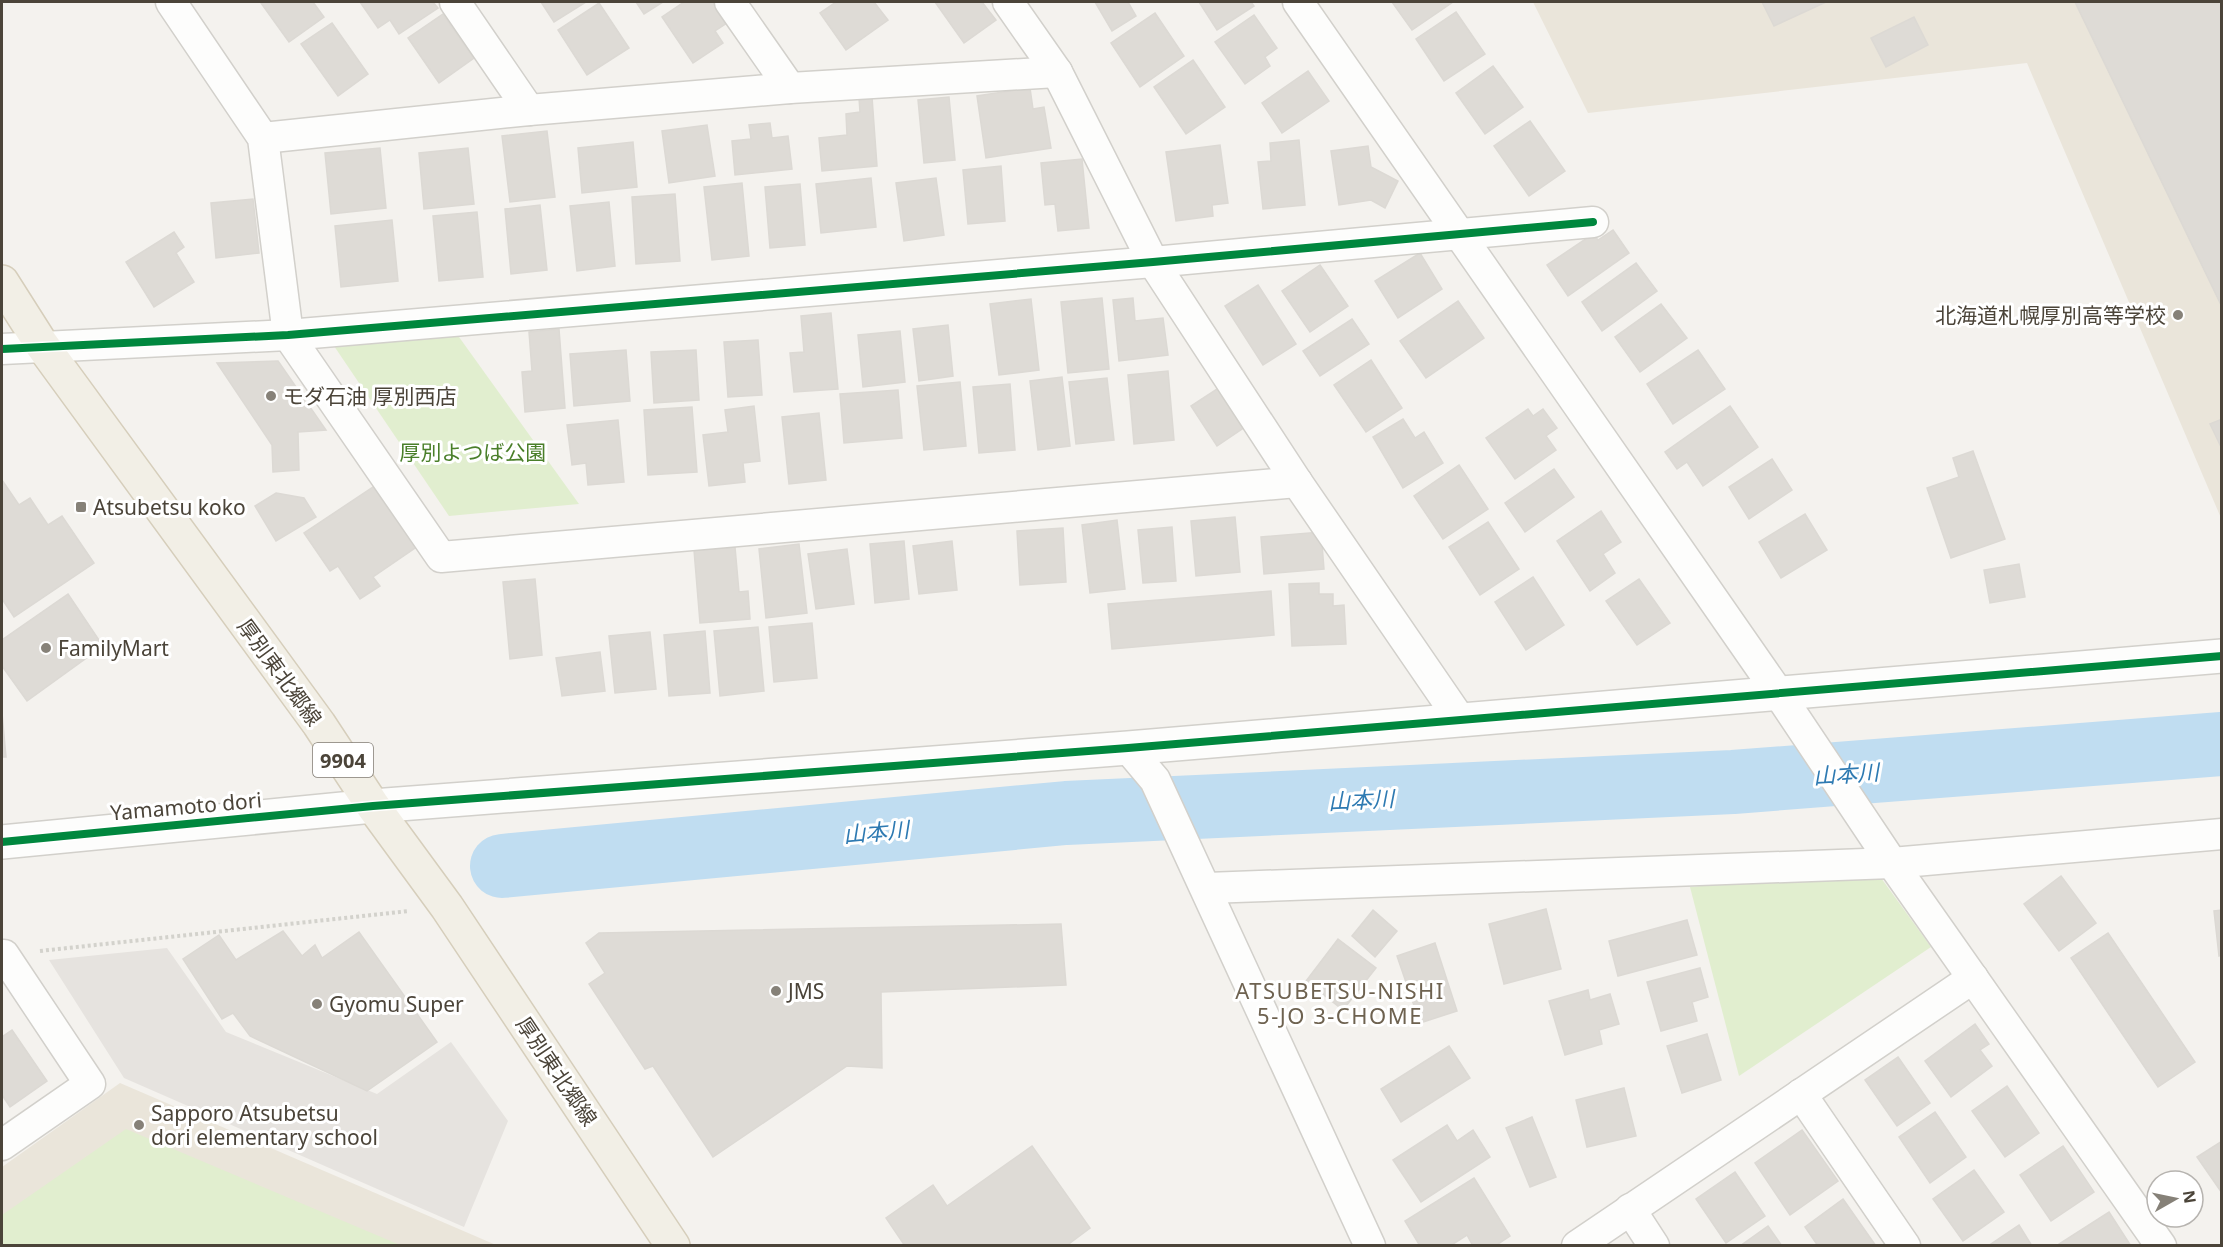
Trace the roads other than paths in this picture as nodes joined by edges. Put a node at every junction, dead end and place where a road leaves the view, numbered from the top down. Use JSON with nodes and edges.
{"nodes":[{"id":1,"x":171,"y":2,"type":"edge"},
{"id":2,"x":455,"y":2,"type":"edge"},
{"id":3,"x":730,"y":2,"type":"edge"},
{"id":4,"x":1008,"y":2,"type":"edge"},
{"id":5,"x":1298,"y":2,"type":"edge"},
{"id":6,"x":1057,"y":72,"type":"junction"},
{"id":7,"x":790,"y":88,"type":"junction"},
{"id":8,"x":529,"y":110,"type":"junction"},
{"id":9,"x":263,"y":138,"type":"junction"},
{"id":10,"x":1593,"y":222,"type":"dead end"},
{"id":11,"x":1460,"y":235,"type":"junction"},
{"id":12,"x":1153,"y":262,"type":"junction"},
{"id":13,"x":2,"y":282,"type":"edge"},
{"id":14,"x":288,"y":335,"type":"junction"},
{"id":15,"x":42,"y":345,"type":"junction"},
{"id":16,"x":2,"y":349,"type":"edge"},
{"id":17,"x":1297,"y":482,"type":"junction"},
{"id":18,"x":2222,"y":656,"type":"edge"},
{"id":19,"x":1779,"y":694,"type":"junction"},
{"id":20,"x":1461,"y":721,"type":"junction"},
{"id":21,"x":1128,"y":748,"type":"junction"},
{"id":22,"x":373,"y":806,"type":"junction"},
{"id":23,"x":2222,"y":834,"type":"edge"},
{"id":24,"x":2,"y":842,"type":"edge"},
{"id":25,"x":1885,"y":852,"type":"junction"},
{"id":26,"x":1207,"y":888,"type":"junction"},
{"id":27,"x":3,"y":955,"type":"edge"},
{"id":28,"x":1973,"y":978,"type":"junction"},
{"id":29,"x":1801,"y":1094,"type":"junction"},
{"id":30,"x":2,"y":1145,"type":"edge"},
{"id":31,"x":1630,"y":1209,"type":"junction"},
{"id":32,"x":673,"y":1245,"type":"edge"},
{"id":33,"x":1370,"y":1245,"type":"edge"},
{"id":34,"x":1577,"y":1245,"type":"edge"},
{"id":35,"x":1654,"y":1245,"type":"edge"},
{"id":36,"x":1905,"y":1245,"type":"edge"},
{"id":37,"x":2161,"y":1245,"type":"edge"}],
"edges":[{"from":1,"to":9,"type":"street"},
{"from":2,"to":8,"type":"street"},
{"from":3,"to":7,"type":"street"},
{"from":4,"to":6,"type":"street"},
{"from":5,"to":11,"type":"street"},
{"from":6,"to":7,"type":"street"},
{"from":6,"to":12,"type":"street"},
{"from":7,"to":8,"type":"street"},
{"from":8,"to":9,"type":"street"},
{"from":9,"to":14,"type":"street"},
{"from":10,"to":11,"type":"street"},
{"from":11,"to":12,"type":"street"},
{"from":11,"to":19,"type":"street"},
{"from":12,"to":14,"type":"street"},
{"from":12,"to":17,"type":"street"},
{"from":13,"to":15,"type":"main road","name":"厚別東北郷線","number":"9904"},
{"from":14,"to":15,"type":"street"},
{"from":14,"to":17,"type":"street"},
{"from":15,"to":16,"type":"street"},
{"from":15,"to":22,"type":"main road","name":"厚別東北郷線","number":"9904"},
{"from":17,"to":20,"type":"street"},
{"from":18,"to":19,"type":"street","name":"Yamamoto dori"},
{"from":19,"to":20,"type":"street","name":"Yamamoto dori"},
{"from":19,"to":25,"type":"street"},
{"from":20,"to":21,"type":"street","name":"Yamamoto dori"},
{"from":21,"to":22,"type":"street","name":"Yamamoto dori"},
{"from":21,"to":26,"type":"street"},
{"from":22,"to":24,"type":"street","name":"Yamamoto dori"},
{"from":22,"to":32,"type":"main road","name":"厚別東北郷線","number":"9904"},
{"from":23,"to":25,"type":"street"},
{"from":25,"to":26,"type":"street"},
{"from":25,"to":28,"type":"street"},
{"from":26,"to":33,"type":"street"},
{"from":27,"to":30,"type":"street"},
{"from":28,"to":29,"type":"street"},
{"from":28,"to":37,"type":"street"},
{"from":29,"to":31,"type":"street"},
{"from":29,"to":36,"type":"street"},
{"from":31,"to":34,"type":"street"},
{"from":31,"to":35,"type":"street"}]}
